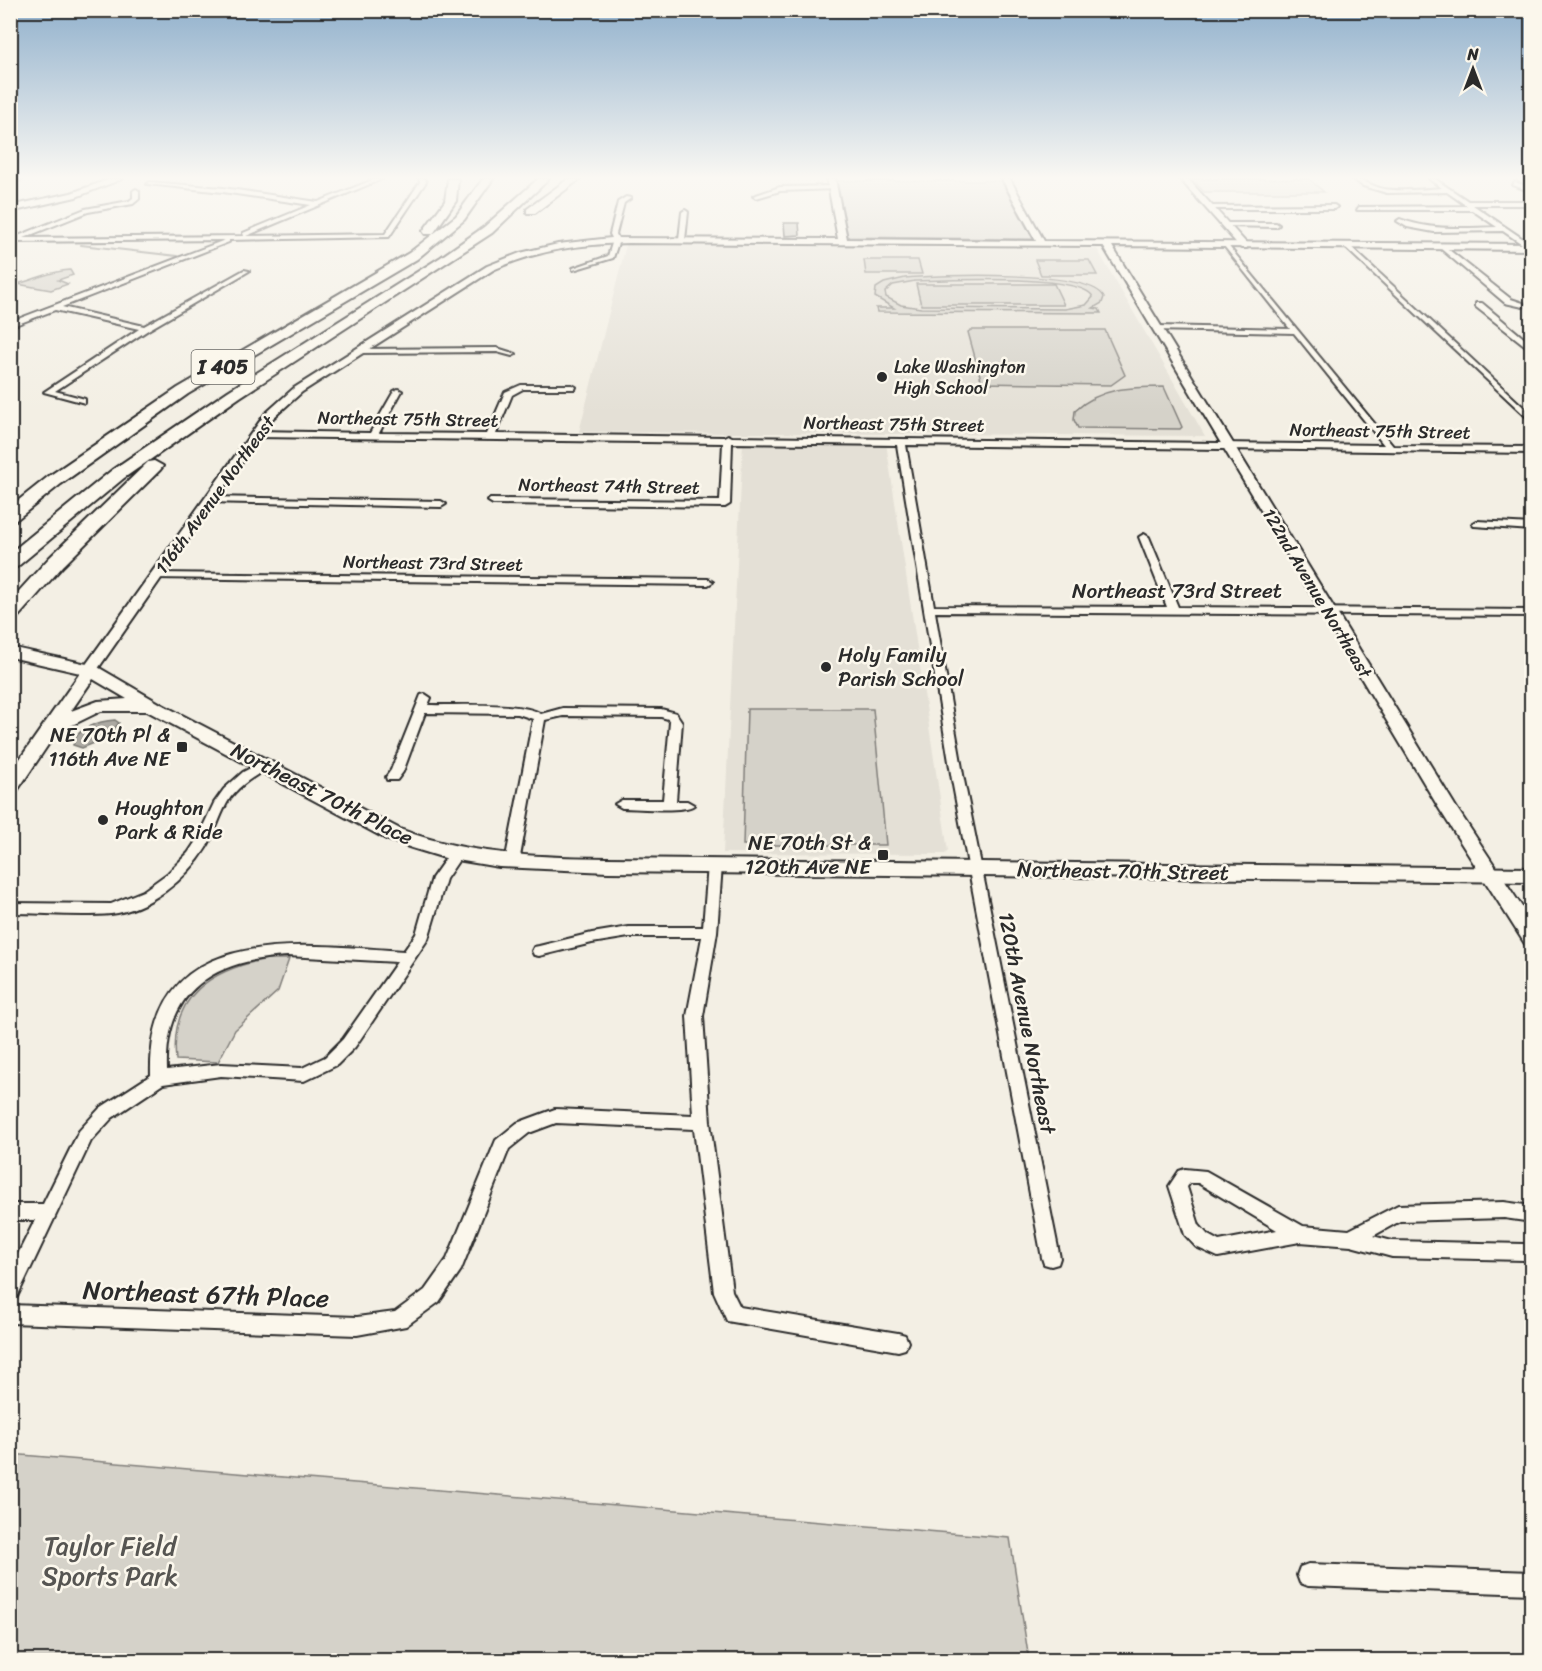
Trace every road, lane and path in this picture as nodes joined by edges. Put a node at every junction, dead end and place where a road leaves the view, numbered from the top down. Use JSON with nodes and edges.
{"nodes":[{"id":1,"x":187,"y":257,"type":"edge"},
{"id":2,"x":396,"y":257,"type":"edge"},
{"id":3,"x":411,"y":257,"type":"edge"},
{"id":4,"x":446,"y":257,"type":"edge"},
{"id":5,"x":467,"y":257,"type":"edge"},
{"id":6,"x":517,"y":257,"type":"edge"},
{"id":7,"x":607,"y":257,"type":"edge"},
{"id":8,"x":1114,"y":257,"type":"edge"},
{"id":9,"x":1236,"y":257,"type":"edge"},
{"id":10,"x":1358,"y":257,"type":"edge"},
{"id":11,"x":1454,"y":257,"type":"edge"},
{"id":12,"x":575,"y":269,"type":"dead end"},
{"id":13,"x":246,"y":271,"type":"dead end"},
{"id":14,"x":356,"y":289,"type":"junction"},
{"id":15,"x":1479,"y":305,"type":"dead end"},
{"id":16,"x":1520,"y":305,"type":"dead end"},
{"id":17,"x":56,"y":308,"type":"junction"},
{"id":18,"x":350,"y":318,"type":"junction"},
{"id":19,"x":10,"y":325,"type":"edge"},
{"id":20,"x":146,"y":328,"type":"junction"},
{"id":21,"x":1157,"y":328,"type":"junction"},
{"id":22,"x":1295,"y":331,"type":"junction"},
{"id":23,"x":1532,"y":349,"type":"edge"},
{"id":24,"x":358,"y":351,"type":"junction"},
{"id":25,"x":512,"y":354,"type":"dead end"},
{"id":26,"x":572,"y":387,"type":"dead end"},
{"id":27,"x":398,"y":392,"type":"dead end"},
{"id":28,"x":234,"y":394,"type":"junction"},
{"id":29,"x":82,"y":401,"type":"dead end"},
{"id":30,"x":1532,"y":420,"type":"edge"},
{"id":31,"x":256,"y":434,"type":"junction"},
{"id":32,"x":373,"y":435,"type":"junction"},
{"id":33,"x":491,"y":436,"type":"junction"},
{"id":34,"x":728,"y":438,"type":"junction"},
{"id":35,"x":901,"y":441,"type":"junction"},
{"id":36,"x":1227,"y":444,"type":"junction"},
{"id":37,"x":1389,"y":446,"type":"junction"},
{"id":38,"x":1532,"y":450,"type":"edge"},
{"id":39,"x":55,"y":480,"type":"junction"},
{"id":40,"x":10,"y":499,"type":"edge"},
{"id":41,"x":209,"y":500,"type":"junction"},
{"id":42,"x":493,"y":501,"type":"dead end"},
{"id":43,"x":441,"y":504,"type":"dead end"},
{"id":44,"x":10,"y":516,"type":"edge"},
{"id":45,"x":1476,"y":524,"type":"dead end"},
{"id":46,"x":1532,"y":526,"type":"edge"},
{"id":47,"x":1144,"y":537,"type":"dead end"},
{"id":48,"x":10,"y":563,"type":"edge"},
{"id":49,"x":157,"y":576,"type":"junction"},
{"id":50,"x":708,"y":582,"type":"dead end"},
{"id":51,"x":930,"y":609,"type":"junction"},
{"id":52,"x":1174,"y":611,"type":"junction"},
{"id":53,"x":1328,"y":611,"type":"junction"},
{"id":54,"x":1532,"y":613,"type":"edge"},
{"id":55,"x":10,"y":614,"type":"edge"},
{"id":56,"x":16,"y":653,"type":"edge"},
{"id":57,"x":90,"y":670,"type":"junction"},
{"id":58,"x":155,"y":708,"type":"junction"},
{"id":59,"x":539,"y":718,"type":"junction"},
{"id":60,"x":45,"y":737,"type":"junction"},
{"id":61,"x":264,"y":765,"type":"junction"},
{"id":62,"x":392,"y":777,"type":"dead end"},
{"id":63,"x":10,"y":787,"type":"edge"},
{"id":64,"x":622,"y":804,"type":"dead end"},
{"id":65,"x":669,"y":805,"type":"junction"},
{"id":66,"x":687,"y":805,"type":"dead end"},
{"id":67,"x":456,"y":854,"type":"junction"},
{"id":68,"x":512,"y":862,"type":"junction"},
{"id":69,"x":716,"y":866,"type":"junction"},
{"id":70,"x":976,"y":868,"type":"junction"},
{"id":71,"x":1492,"y":874,"type":"junction"},
{"id":72,"x":1532,"y":875,"type":"edge"},
{"id":73,"x":10,"y":908,"type":"edge"},
{"id":74,"x":710,"y":932,"type":"junction"},
{"id":75,"x":1532,"y":939,"type":"edge"},
{"id":76,"x":539,"y":951,"type":"dead end"},
{"id":77,"x":406,"y":957,"type":"junction"},
{"id":78,"x":159,"y":1078,"type":"junction"},
{"id":79,"x":702,"y":1122,"type":"junction"},
{"id":80,"x":10,"y":1212,"type":"edge"},
{"id":81,"x":48,"y":1212,"type":"junction"},
{"id":82,"x":1532,"y":1214,"type":"edge"},
{"id":83,"x":1300,"y":1234,"type":"junction"},
{"id":84,"x":1351,"y":1238,"type":"junction"},
{"id":85,"x":1532,"y":1249,"type":"edge"},
{"id":86,"x":1050,"y":1258,"type":"dead end"},
{"id":87,"x":10,"y":1291,"type":"edge"},
{"id":88,"x":10,"y":1314,"type":"edge"},
{"id":89,"x":898,"y":1342,"type":"dead end"},
{"id":90,"x":1308,"y":1575,"type":"dead end"},
{"id":91,"x":1532,"y":1583,"type":"edge"}],
"edges":[{"from":1,"to":17,"type":"street"},
{"from":2,"to":14,"type":"highway"},
{"from":3,"to":14,"type":"highway","number":"I 405"},
{"from":4,"to":18,"type":"highway","number":"I 405"},
{"from":5,"to":18,"type":"highway"},
{"from":6,"to":24,"type":"street","name":"116th Avenue Northeast"},
{"from":7,"to":12,"type":"street"},
{"from":8,"to":21,"type":"street","name":"122nd Avenue Northeast"},
{"from":9,"to":22,"type":"street"},
{"from":10,"to":30,"type":"street"},
{"from":11,"to":16,"type":"street"},
{"from":13,"to":20,"type":"street"},
{"from":14,"to":39,"type":"highway","number":"I 405"},
{"from":15,"to":23,"type":"street"},
{"from":17,"to":19,"type":"street"},
{"from":17,"to":20,"type":"street"},
{"from":18,"to":28,"type":"highway","number":"I 405"},
{"from":20,"to":29,"type":"street"},
{"from":21,"to":22,"type":"street"},
{"from":21,"to":36,"type":"street","name":"122nd Avenue Northeast"},
{"from":22,"to":37,"type":"street"},
{"from":24,"to":25,"type":"street"},
{"from":24,"to":31,"type":"street","name":"116th Avenue Northeast"},
{"from":26,"to":33,"type":"street"},
{"from":27,"to":32,"type":"street"},
{"from":28,"to":48,"type":"highway","number":"I 405"},
{"from":28,"to":55,"type":"highway"},
{"from":31,"to":32,"type":"street","name":"Northeast 75th Street"},
{"from":31,"to":41,"type":"street","name":"116th Avenue Northeast"},
{"from":32,"to":33,"type":"street","name":"Northeast 75th Street"},
{"from":33,"to":34,"type":"street","name":"Northeast 75th Street"},
{"from":34,"to":35,"type":"street","name":"Northeast 75th Street"},
{"from":34,"to":42,"type":"street","name":"Northeast 74th Street"},
{"from":35,"to":36,"type":"street","name":"Northeast 75th Street"},
{"from":35,"to":51,"type":"street","name":"120th Avenue Northeast"},
{"from":36,"to":37,"type":"street","name":"Northeast 75th Street"},
{"from":36,"to":53,"type":"street","name":"122nd Avenue Northeast"},
{"from":37,"to":38,"type":"street","name":"Northeast 75th Street"},
{"from":39,"to":40,"type":"highway"},
{"from":39,"to":44,"type":"highway","number":"I 405"},
{"from":41,"to":43,"type":"street"},
{"from":41,"to":49,"type":"street","name":"116th Avenue Northeast"},
{"from":45,"to":46,"type":"street"},
{"from":47,"to":52,"type":"street"},
{"from":49,"to":50,"type":"street","name":"Northeast 73rd Street"},
{"from":49,"to":57,"type":"street","name":"116th Avenue Northeast"},
{"from":51,"to":52,"type":"street","name":"Northeast 73rd Street"},
{"from":51,"to":70,"type":"street","name":"120th Avenue Northeast"},
{"from":52,"to":53,"type":"street","name":"Northeast 73rd Street"},
{"from":53,"to":54,"type":"street","name":"Northeast 73rd Street"},
{"from":53,"to":71,"type":"street","name":"122nd Avenue Northeast"},
{"from":56,"to":57,"type":"main road","name":"Northeast 70th Place"},
{"from":57,"to":58,"type":"main road","name":"Northeast 70th Place"},
{"from":57,"to":60,"type":"main road","name":"116th Avenue Northeast"},
{"from":58,"to":60,"type":"main road"},
{"from":58,"to":61,"type":"main road","name":"Northeast 70th Place"},
{"from":59,"to":62,"type":"street"},
{"from":59,"to":65,"type":"street"},
{"from":59,"to":68,"type":"street"},
{"from":60,"to":63,"type":"main road","name":"116th Avenue Northeast"},
{"from":61,"to":67,"type":"main road","name":"Northeast 70th Place"},
{"from":61,"to":73,"type":"street"},
{"from":64,"to":65,"type":"street"},
{"from":65,"to":66,"type":"street"},
{"from":67,"to":68,"type":"main road","name":"Northeast 70th Place"},
{"from":67,"to":77,"type":"street"},
{"from":68,"to":69,"type":"main road","name":"Northeast 70th Place"},
{"from":69,"to":70,"type":"main road","name":"Northeast 70th Street"},
{"from":69,"to":74,"type":"street"},
{"from":70,"to":71,"type":"main road","name":"Northeast 70th Street"},
{"from":70,"to":86,"type":"street","name":"120th Avenue Northeast"},
{"from":71,"to":72,"type":"main road","name":"Northeast 70th Street"},
{"from":71,"to":75,"type":"street","name":"122nd Avenue Northeast"},
{"from":74,"to":76,"type":"street"},
{"from":74,"to":79,"type":"street"},
{"from":77,"to":78,"type":"street"},
{"from":77,"to":78,"type":"street"},
{"from":78,"to":81,"type":"street"},
{"from":79,"to":88,"type":"street","name":"Northeast 67th Place"},
{"from":79,"to":89,"type":"street"},
{"from":80,"to":81,"type":"street"},
{"from":81,"to":87,"type":"street"},
{"from":82,"to":84,"type":"street"},
{"from":83,"to":83,"type":"street"},
{"from":83,"to":84,"type":"street"},
{"from":84,"to":85,"type":"street"},
{"from":90,"to":91,"type":"street"}]}
